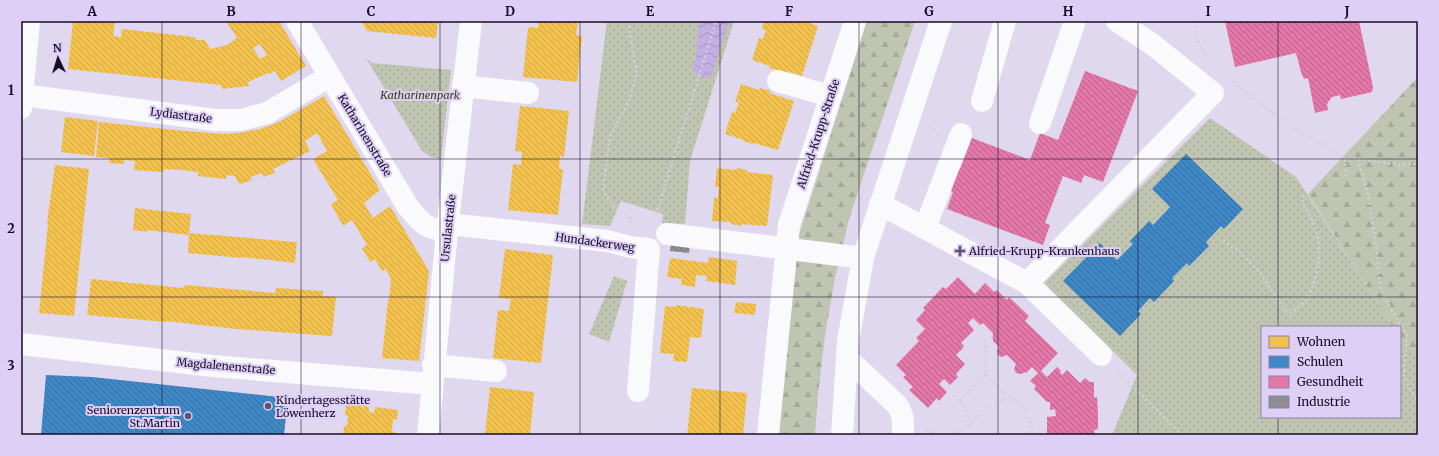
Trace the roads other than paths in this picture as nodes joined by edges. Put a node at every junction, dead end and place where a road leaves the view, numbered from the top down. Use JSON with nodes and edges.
{"nodes":[{"id":1,"x":29,"y":21,"type":"edge"},
{"id":2,"x":298,"y":21,"type":"edge"},
{"id":3,"x":471,"y":21,"type":"edge"},
{"id":4,"x":855,"y":21,"type":"edge"},
{"id":5,"x":941,"y":21,"type":"edge"},
{"id":6,"x":1006,"y":21,"type":"edge"},
{"id":7,"x":1075,"y":21,"type":"edge"},
{"id":8,"x":1117,"y":21,"type":"edge"},
{"id":9,"x":330,"y":76,"type":"junction"},
{"id":10,"x":778,"y":82,"type":"dead end"},
{"id":11,"x":463,"y":86,"type":"junction"},
{"id":12,"x":528,"y":94,"type":"dead end"},
{"id":13,"x":830,"y":96,"type":"junction"},
{"id":14,"x":982,"y":101,"type":"dead end"},
{"id":15,"x":22,"y":102,"type":"edge"},
{"id":16,"x":1040,"y":123,"type":"dead end"},
{"id":17,"x":961,"y":134,"type":"dead end"},
{"id":18,"x":880,"y":204,"type":"junction"},
{"id":19,"x":660,"y":227,"type":"road end"},
{"id":20,"x":448,"y":228,"type":"junction"},
{"id":21,"x":926,"y":228,"type":"junction"},
{"id":22,"x":787,"y":248,"type":"junction"},
{"id":23,"x":863,"y":258,"type":"junction"},
{"id":24,"x":1027,"y":283,"type":"junction"},
{"id":25,"x":21,"y":344,"type":"edge"},
{"id":26,"x":1101,"y":355,"type":"road end"},
{"id":27,"x":846,"y":358,"type":"junction"},
{"id":28,"x":496,"y":371,"type":"dead end"},
{"id":29,"x":433,"y":375,"type":"junction"},
{"id":30,"x":638,"y":391,"type":"dead end"},
{"id":31,"x":428,"y":435,"type":"edge"},
{"id":32,"x":768,"y":435,"type":"edge"},
{"id":33,"x":842,"y":435,"type":"edge"},
{"id":34,"x":903,"y":435,"type":"edge"}],
"edges":[{"from":1,"to":15,"type":"street"},
{"from":2,"to":9,"type":"street","name":"Katharinenstraße"},
{"from":3,"to":11,"type":"street","name":"Ursulastraße"},
{"from":4,"to":13,"type":"street","name":"Alfried-Krupp-Straße"},
{"from":5,"to":18,"type":"street"},
{"from":6,"to":14,"type":"street"},
{"from":7,"to":16,"type":"street"},
{"from":8,"to":24,"type":"street"},
{"from":9,"to":15,"type":"street","name":"Lydiastraße"},
{"from":9,"to":20,"type":"street","name":"Katharinenstraße"},
{"from":10,"to":13,"type":"street"},
{"from":11,"to":12,"type":"street"},
{"from":11,"to":20,"type":"street","name":"Ursulastraße"},
{"from":13,"to":22,"type":"street","name":"Alfried-Krupp-Straße"},
{"from":17,"to":21,"type":"street"},
{"from":18,"to":21,"type":"street"},
{"from":18,"to":23,"type":"street"},
{"from":19,"to":22,"type":"street"},
{"from":20,"to":29,"type":"street","name":"Ursulastraße"},
{"from":20,"to":30,"type":"street","name":"Hundackerweg"},
{"from":21,"to":24,"type":"street"},
{"from":22,"to":23,"type":"street"},
{"from":22,"to":32,"type":"street","name":"Alfried-Krupp-Straße"},
{"from":23,"to":27,"type":"street"},
{"from":24,"to":26,"type":"street"},
{"from":25,"to":29,"type":"street","name":"Magdalenenstraße"},
{"from":27,"to":33,"type":"street"},
{"from":27,"to":34,"type":"street"},
{"from":28,"to":29,"type":"street","name":"Magdalenenstraße"},
{"from":29,"to":31,"type":"street","name":"Ursulastraße"}]}
